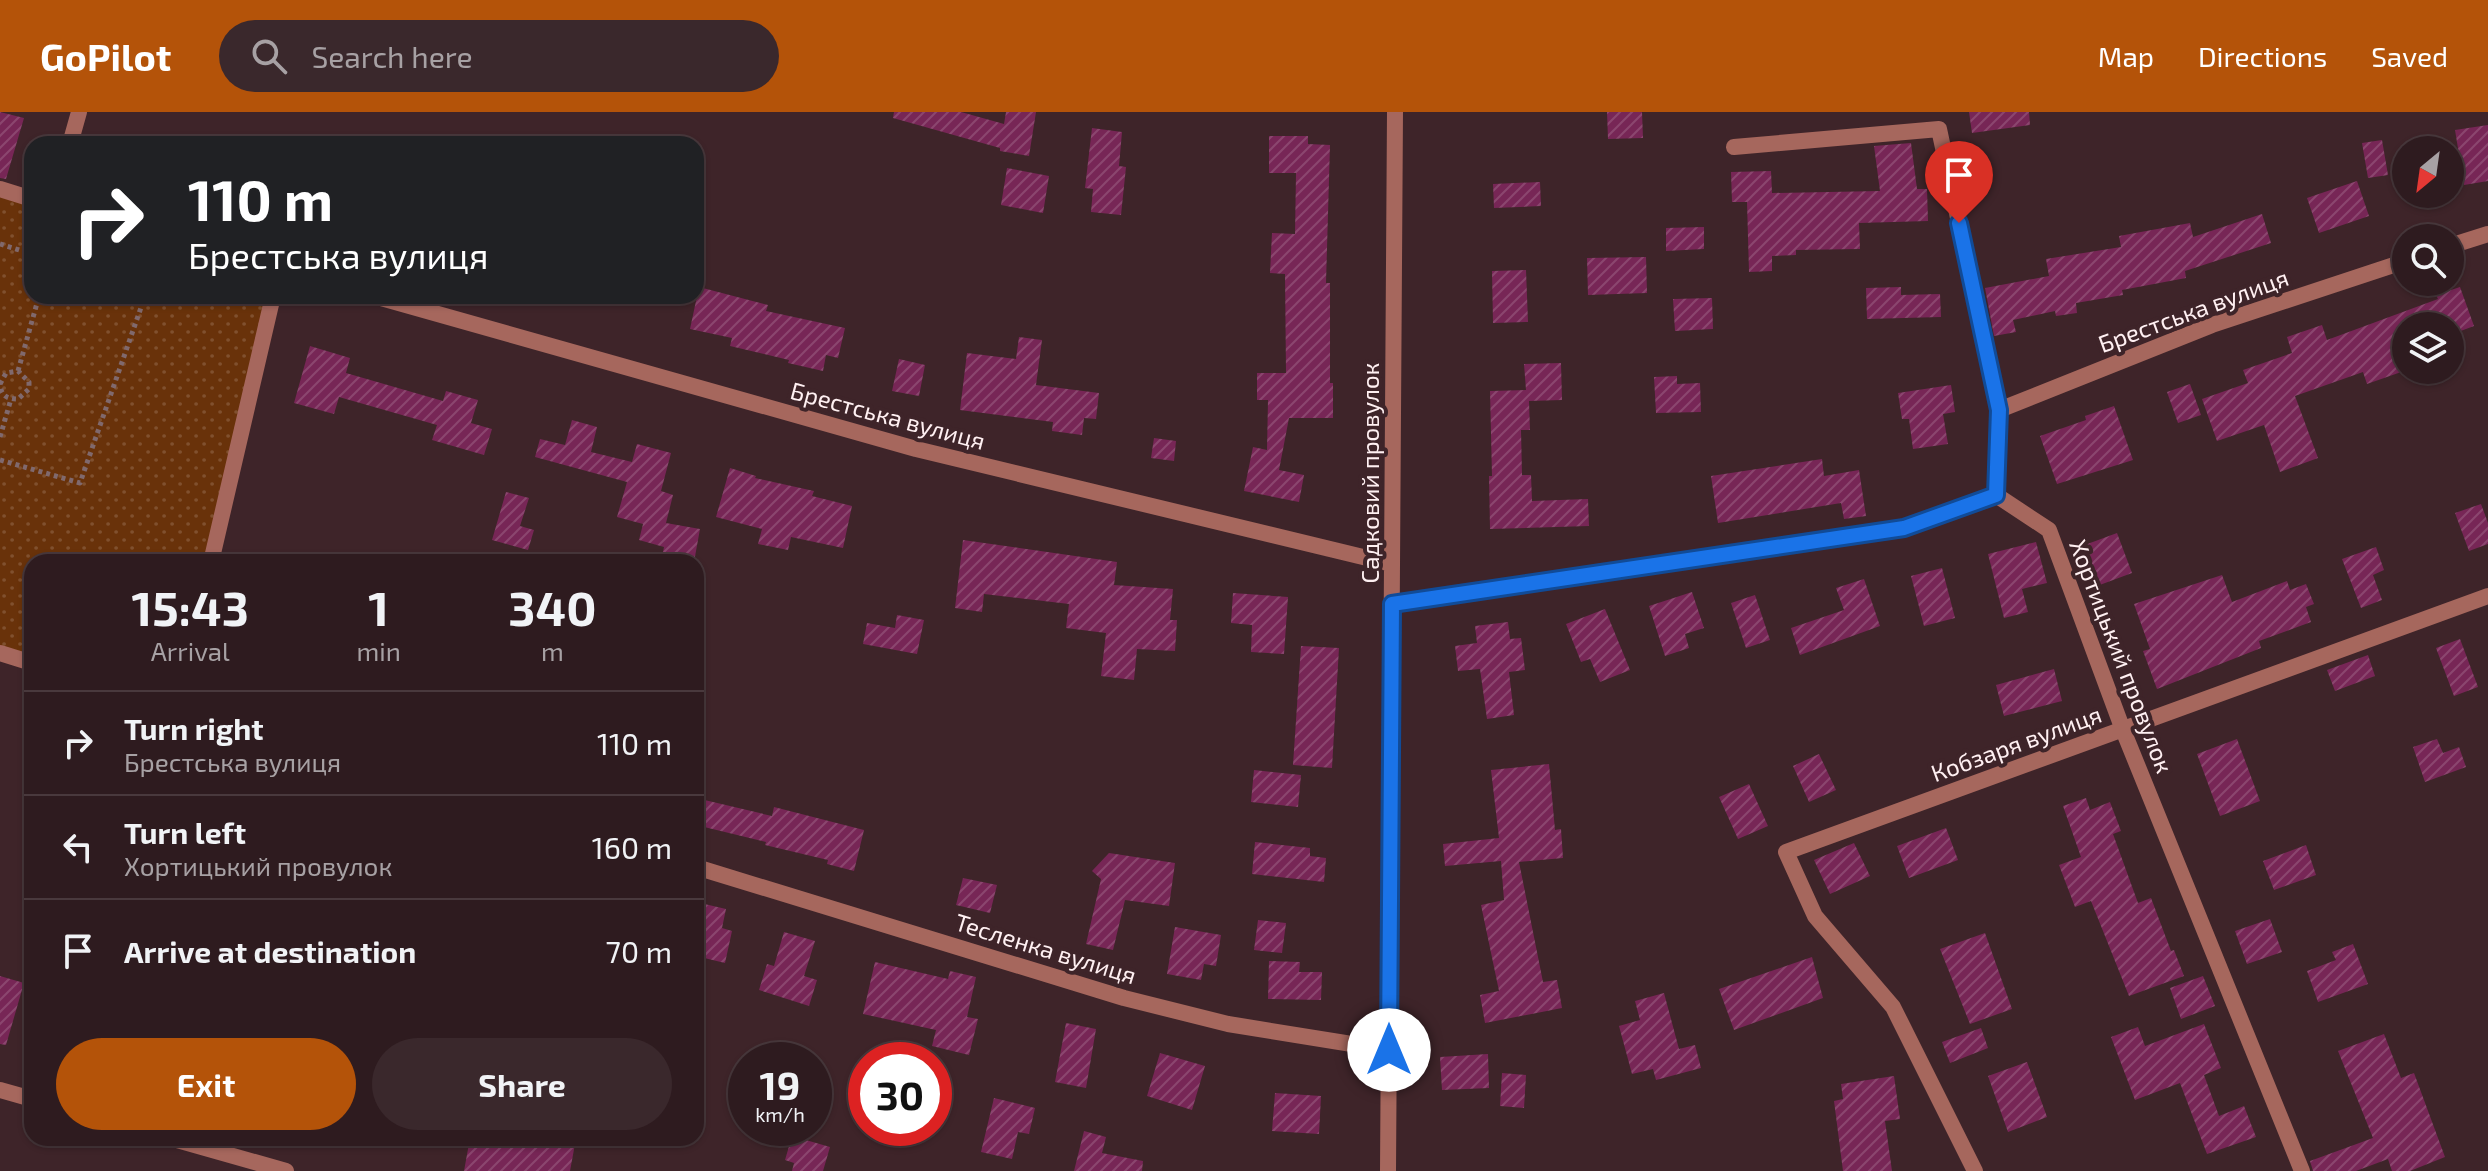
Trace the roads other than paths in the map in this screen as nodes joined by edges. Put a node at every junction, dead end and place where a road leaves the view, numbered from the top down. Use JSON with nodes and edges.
{"nodes":[{"id":1,"x":79,"y":112,"type":"edge"},
{"id":2,"x":1395,"y":112,"type":"edge"},
{"id":3,"x":72,"y":136,"type":"edge"},
{"id":4,"x":1734,"y":147,"type":"dead end"},
{"id":5,"x":0,"y":189,"type":"edge"},
{"id":6,"x":24,"y":196,"type":"edge"},
{"id":7,"x":2488,"y":234,"type":"edge"},
{"id":8,"x":2464,"y":242,"type":"edge"},
{"id":9,"x":2392,"y":266,"type":"edge"},
{"id":10,"x":271,"y":304,"type":"edge"},
{"id":11,"x":402,"y":304,"type":"edge"},
{"id":12,"x":1999,"y":410,"type":"junction"},
{"id":13,"x":1996,"y":495,"type":"junction"},
{"id":14,"x":213,"y":554,"type":"edge"},
{"id":15,"x":1392,"y":564,"type":"junction"},
{"id":16,"x":2488,"y":596,"type":"edge"},
{"id":17,"x":1392,"y":604,"type":"junction"},
{"id":18,"x":0,"y":653,"type":"edge"},
{"id":19,"x":24,"y":660,"type":"edge"},
{"id":20,"x":2123,"y":730,"type":"junction"},
{"id":21,"x":704,"y":869,"type":"edge"},
{"id":22,"x":1389,"y":1050,"type":"junction"},
{"id":23,"x":0,"y":1090,"type":"edge"},
{"id":24,"x":24,"y":1097,"type":"edge"},
{"id":25,"x":198,"y":1146,"type":"edge"},
{"id":26,"x":286,"y":1171,"type":"edge"},
{"id":27,"x":1388,"y":1171,"type":"edge"},
{"id":28,"x":1975,"y":1171,"type":"edge"},
{"id":29,"x":2302,"y":1171,"type":"edge"}],
"edges":[{"from":1,"to":3,"type":"street"},
{"from":2,"to":15,"type":"street","name":"Садковий провулок"},
{"from":4,"to":12,"type":"street"},
{"from":5,"to":6,"type":"street"},
{"from":7,"to":8,"type":"street"},
{"from":9,"to":12,"type":"street","name":"Брестська вулиця"},
{"from":10,"to":14,"type":"street"},
{"from":11,"to":15,"type":"street","name":"Брестська вулиця"},
{"from":12,"to":13,"type":"street"},
{"from":13,"to":17,"type":"street"},
{"from":13,"to":20,"type":"street","name":"Хортицький провулок"},
{"from":15,"to":17,"type":"street","name":"Садковий провулок"},
{"from":16,"to":20,"type":"street","name":"Кобзаря вулиця"},
{"from":17,"to":22,"type":"street","name":"Садковий провулок"},
{"from":18,"to":19,"type":"street"},
{"from":20,"to":28,"type":"street","name":"Кобзаря вулиця"},
{"from":20,"to":29,"type":"street","name":"Хортицький провулок"},
{"from":21,"to":22,"type":"street","name":"Тесленка вулиця"},
{"from":22,"to":27,"type":"street","name":"Садковий провулок"},
{"from":23,"to":24,"type":"street"},
{"from":25,"to":26,"type":"street"}]}
